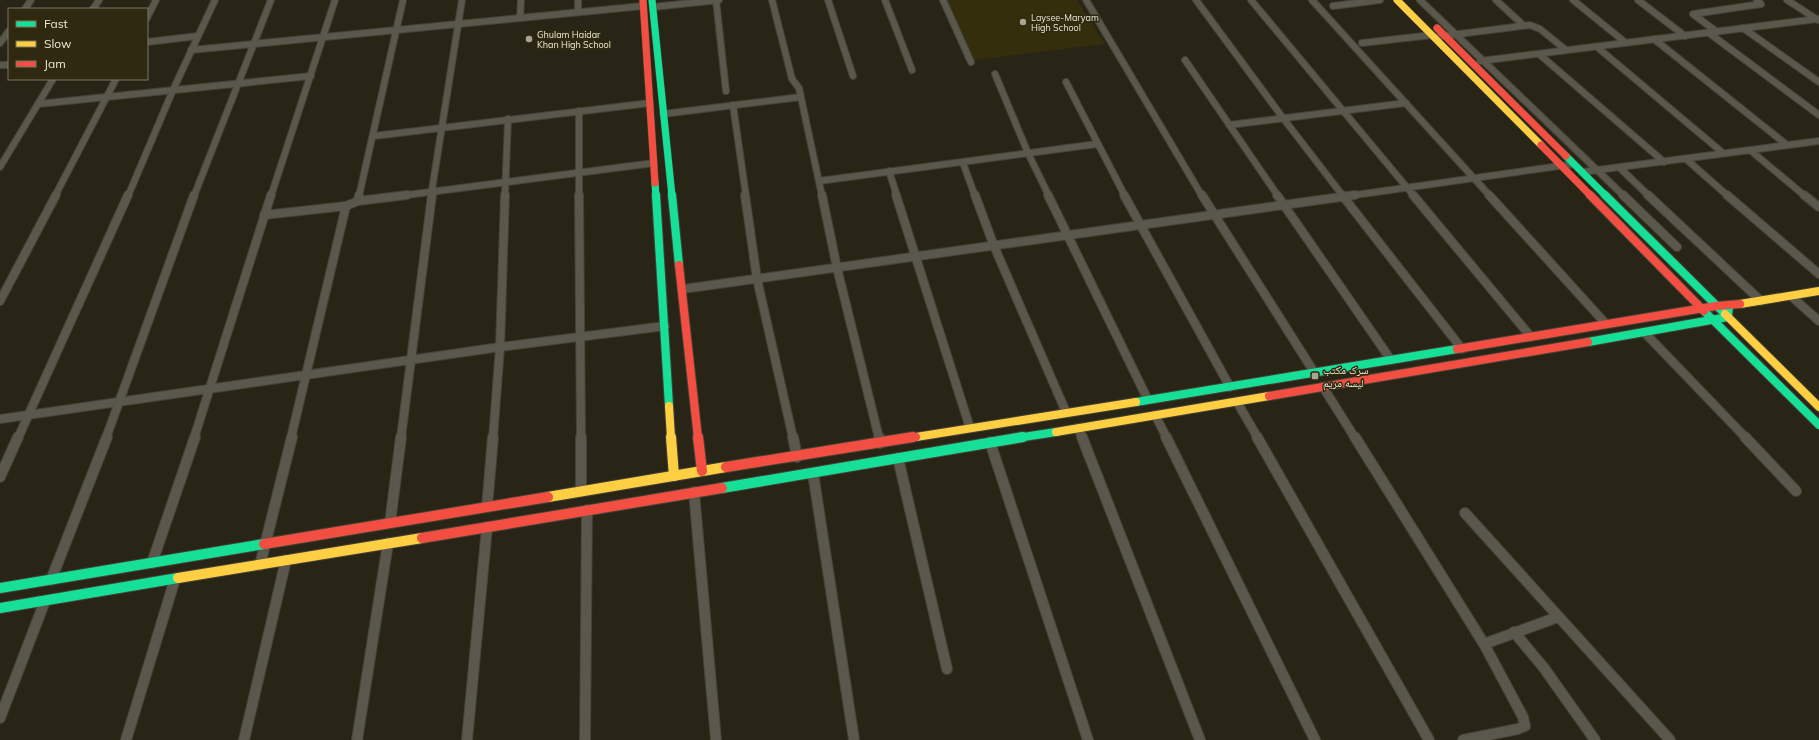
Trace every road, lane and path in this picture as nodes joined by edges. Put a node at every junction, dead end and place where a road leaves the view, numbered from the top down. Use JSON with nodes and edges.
{"nodes":[{"id":1,"x":156,"y":0,"type":"edge"},
{"id":2,"x":215,"y":0,"type":"edge"},
{"id":3,"x":271,"y":0,"type":"edge"},
{"id":4,"x":335,"y":0,"type":"edge"},
{"id":5,"x":403,"y":0,"type":"edge"},
{"id":6,"x":462,"y":0,"type":"edge"},
{"id":7,"x":521,"y":0,"type":"edge"},
{"id":8,"x":578,"y":0,"type":"edge"},
{"id":9,"x":716,"y":0,"type":"edge"},
{"id":10,"x":720,"y":0,"type":"edge"},
{"id":11,"x":772,"y":0,"type":"edge"},
{"id":12,"x":828,"y":0,"type":"edge"},
{"id":13,"x":884,"y":0,"type":"edge"},
{"id":14,"x":943,"y":0,"type":"edge"},
{"id":15,"x":1086,"y":0,"type":"edge"},
{"id":16,"x":1196,"y":0,"type":"edge"},
{"id":17,"x":1251,"y":0,"type":"edge"},
{"id":18,"x":1312,"y":0,"type":"edge"},
{"id":19,"x":1380,"y":0,"type":"edge"},
{"id":20,"x":1397,"y":0,"type":"edge"},
{"id":21,"x":1408,"y":0,"type":"edge"},
{"id":22,"x":1420,"y":0,"type":"edge"},
{"id":23,"x":1496,"y":0,"type":"edge"},
{"id":24,"x":1573,"y":0,"type":"edge"},
{"id":25,"x":1638,"y":0,"type":"edge"},
{"id":26,"x":1757,"y":0,"type":"edge"},
{"id":27,"x":1787,"y":0,"type":"edge"},
{"id":28,"x":643,"y":3,"type":"edge"},
{"id":29,"x":653,"y":4,"type":"edge"},
{"id":30,"x":1333,"y":6,"type":"dead end"},
{"id":31,"x":149,"y":9,"type":"edge"},
{"id":32,"x":578,"y":11,"type":"junction"},
{"id":33,"x":520,"y":18,"type":"junction"},
{"id":34,"x":1818,"y":20,"type":"edge"},
{"id":35,"x":459,"y":24,"type":"junction"},
{"id":36,"x":1524,"y":25,"type":"junction"},
{"id":37,"x":1744,"y":28,"type":"junction"},
{"id":38,"x":396,"y":29,"type":"junction"},
{"id":39,"x":8,"y":32,"type":"edge"},
{"id":40,"x":1717,"y":32,"type":"junction"},
{"id":41,"x":1709,"y":33,"type":"junction"},
{"id":42,"x":1456,"y":35,"type":"junction"},
{"id":43,"x":198,"y":36,"type":"junction"},
{"id":44,"x":324,"y":36,"type":"junction"},
{"id":45,"x":1433,"y":36,"type":"junction"},
{"id":46,"x":1445,"y":36,"type":"junction"},
{"id":47,"x":1685,"y":36,"type":"junction"},
{"id":48,"x":1654,"y":39,"type":"junction"},
{"id":49,"x":656,"y":40,"type":"junction"},
{"id":50,"x":148,"y":42,"type":"edge"},
{"id":51,"x":646,"y":42,"type":"junction"},
{"id":52,"x":0,"y":43,"type":"edge"},
{"id":53,"x":1626,"y":43,"type":"junction"},
{"id":54,"x":255,"y":44,"type":"junction"},
{"id":55,"x":1362,"y":44,"type":"dead end"},
{"id":56,"x":1597,"y":46,"type":"junction"},
{"id":57,"x":191,"y":50,"type":"junction"},
{"id":58,"x":1566,"y":50,"type":"junction"},
{"id":59,"x":1539,"y":54,"type":"junction"},
{"id":60,"x":1185,"y":60,"type":"dead end"},
{"id":61,"x":1483,"y":61,"type":"junction"},
{"id":62,"x":971,"y":62,"type":"dead end"},
{"id":63,"x":1471,"y":62,"type":"junction"},
{"id":64,"x":912,"y":70,"type":"dead end"},
{"id":65,"x":994,"y":74,"type":"dead end"},
{"id":66,"x":311,"y":76,"type":"junction"},
{"id":67,"x":853,"y":76,"type":"dead end"},
{"id":68,"x":52,"y":80,"type":"edge"},
{"id":69,"x":115,"y":80,"type":"edge"},
{"id":70,"x":1066,"y":82,"type":"dead end"},
{"id":71,"x":1819,"y":82,"type":"edge"},
{"id":72,"x":238,"y":84,"type":"junction"},
{"id":73,"x":173,"y":90,"type":"junction"},
{"id":74,"x":726,"y":91,"type":"dead end"},
{"id":75,"x":801,"y":97,"type":"junction"},
{"id":76,"x":106,"y":98,"type":"junction"},
{"id":77,"x":650,"y":103,"type":"junction"},
{"id":78,"x":1406,"y":103,"type":"junction"},
{"id":79,"x":38,"y":104,"type":"junction"},
{"id":80,"x":733,"y":105,"type":"junction"},
{"id":81,"x":1342,"y":110,"type":"junction"},
{"id":82,"x":579,"y":111,"type":"junction"},
{"id":83,"x":663,"y":114,"type":"junction"},
{"id":84,"x":1819,"y":115,"type":"edge"},
{"id":85,"x":1283,"y":118,"type":"junction"},
{"id":86,"x":508,"y":119,"type":"junction"},
{"id":87,"x":1229,"y":125,"type":"junction"},
{"id":88,"x":441,"y":127,"type":"junction"},
{"id":89,"x":374,"y":136,"type":"junction"},
{"id":90,"x":1817,"y":143,"type":"edge"},
{"id":91,"x":1097,"y":144,"type":"junction"},
{"id":92,"x":1787,"y":145,"type":"junction"},
{"id":93,"x":1750,"y":150,"type":"junction"},
{"id":94,"x":1028,"y":153,"type":"junction"},
{"id":95,"x":1723,"y":153,"type":"junction"},
{"id":96,"x":1686,"y":159,"type":"junction"},
{"id":97,"x":1664,"y":162,"type":"junction"},
{"id":98,"x":654,"y":163,"type":"junction"},
{"id":99,"x":963,"y":163,"type":"junction"},
{"id":100,"x":1574,"y":164,"type":"junction"},
{"id":101,"x":1562,"y":166,"type":"junction"},
{"id":102,"x":0,"y":167,"type":"edge"},
{"id":103,"x":1620,"y":168,"type":"junction"},
{"id":104,"x":1599,"y":170,"type":"junction"},
{"id":105,"x":889,"y":171,"type":"junction"},
{"id":106,"x":579,"y":172,"type":"junction"},
{"id":107,"x":1582,"y":172,"type":"junction"},
{"id":108,"x":1472,"y":178,"type":"junction"},
{"id":109,"x":819,"y":181,"type":"junction"},
{"id":110,"x":507,"y":182,"type":"junction"},
{"id":111,"x":1405,"y":186,"type":"junction"},
{"id":112,"x":432,"y":191,"type":"junction"},
{"id":113,"x":1344,"y":196,"type":"junction"},
{"id":114,"x":358,"y":201,"type":"junction"},
{"id":115,"x":1286,"y":204,"type":"junction"},
{"id":116,"x":346,"y":206,"type":"junction"},
{"id":117,"x":1819,"y":207,"type":"edge"},
{"id":118,"x":264,"y":215,"type":"junction"},
{"id":119,"x":1214,"y":215,"type":"junction"},
{"id":120,"x":1140,"y":225,"type":"junction"},
{"id":121,"x":1069,"y":235,"type":"junction"},
{"id":122,"x":994,"y":246,"type":"junction"},
{"id":123,"x":1676,"y":247,"type":"dead end"},
{"id":124,"x":917,"y":256,"type":"junction"},
{"id":125,"x":837,"y":268,"type":"junction"},
{"id":126,"x":1819,"y":274,"type":"edge"},
{"id":127,"x":757,"y":279,"type":"junction"},
{"id":128,"x":682,"y":289,"type":"junction"},
{"id":129,"x":1819,"y":291,"type":"edge"},
{"id":130,"x":1791,"y":296,"type":"junction"},
{"id":131,"x":1761,"y":300,"type":"junction"},
{"id":132,"x":0,"y":301,"type":"edge"},
{"id":133,"x":1716,"y":306,"type":"junction"},
{"id":134,"x":1729,"y":306,"type":"junction"},
{"id":135,"x":1702,"y":308,"type":"junction"},
{"id":136,"x":1728,"y":317,"type":"junction"},
{"id":137,"x":1713,"y":320,"type":"junction"},
{"id":138,"x":1819,"y":320,"type":"edge"},
{"id":139,"x":1606,"y":324,"type":"junction"},
{"id":140,"x":665,"y":326,"type":"junction"},
{"id":141,"x":1644,"y":332,"type":"junction"},
{"id":142,"x":580,"y":337,"type":"junction"},
{"id":143,"x":1531,"y":337,"type":"junction"},
{"id":144,"x":500,"y":347,"type":"junction"},
{"id":145,"x":1462,"y":349,"type":"junction"},
{"id":146,"x":412,"y":360,"type":"junction"},
{"id":147,"x":1392,"y":360,"type":"junction"},
{"id":148,"x":1341,"y":368,"type":"junction"},
{"id":149,"x":1314,"y":372,"type":"junction"},
{"id":150,"x":307,"y":375,"type":"junction"},
{"id":151,"x":1290,"y":377,"type":"junction"},
{"id":152,"x":1350,"y":383,"type":"junction"},
{"id":153,"x":1230,"y":387,"type":"junction"},
{"id":154,"x":1323,"y":387,"type":"junction"},
{"id":155,"x":211,"y":389,"type":"junction"},
{"id":156,"x":1298,"y":391,"type":"junction"},
{"id":157,"x":1148,"y":400,"type":"junction"},
{"id":158,"x":121,"y":401,"type":"junction"},
{"id":159,"x":1237,"y":402,"type":"junction"},
{"id":160,"x":1819,"y":407,"type":"edge"},
{"id":161,"x":1066,"y":412,"type":"junction"},
{"id":162,"x":1155,"y":415,"type":"junction"},
{"id":163,"x":28,"y":416,"type":"junction"},
{"id":164,"x":0,"y":419,"type":"edge"},
{"id":165,"x":1819,"y":425,"type":"edge"},
{"id":166,"x":970,"y":428,"type":"junction"},
{"id":167,"x":1078,"y":428,"type":"junction"},
{"id":168,"x":990,"y":442,"type":"junction"},
{"id":169,"x":880,"y":443,"type":"junction"},
{"id":170,"x":797,"y":457,"type":"junction"},
{"id":171,"x":898,"y":458,"type":"junction"},
{"id":172,"x":702,"y":471,"type":"junction"},
{"id":173,"x":813,"y":473,"type":"junction"},
{"id":174,"x":674,"y":476,"type":"junction"},
{"id":175,"x":0,"y":477,"type":"edge"},
{"id":176,"x":580,"y":491,"type":"junction"},
{"id":177,"x":1796,"y":491,"type":"dead end"},
{"id":178,"x":694,"y":492,"type":"junction"},
{"id":179,"x":487,"y":507,"type":"junction"},
{"id":180,"x":587,"y":510,"type":"junction"},
{"id":181,"x":1465,"y":513,"type":"dead end"},
{"id":182,"x":390,"y":523,"type":"junction"},
{"id":183,"x":487,"y":527,"type":"junction"},
{"id":184,"x":388,"y":543,"type":"junction"},
{"id":185,"x":265,"y":544,"type":"junction"},
{"id":186,"x":286,"y":560,"type":"junction"},
{"id":187,"x":152,"y":563,"type":"junction"},
{"id":188,"x":260,"y":564,"type":"junction"},
{"id":189,"x":175,"y":579,"type":"junction"},
{"id":190,"x":51,"y":580,"type":"junction"},
{"id":191,"x":0,"y":588,"type":"edge"},
{"id":192,"x":45,"y":601,"type":"junction"},
{"id":193,"x":0,"y":608,"type":"edge"},
{"id":194,"x":1558,"y":618,"type":"junction"},
{"id":195,"x":1514,"y":632,"type":"junction"},
{"id":196,"x":1484,"y":644,"type":"junction"},
{"id":197,"x":947,"y":669,"type":"dead end"},
{"id":198,"x":0,"y":718,"type":"edge"},
{"id":199,"x":1470,"y":739,"type":"edge"},
{"id":200,"x":126,"y":740,"type":"edge"},
{"id":201,"x":244,"y":740,"type":"edge"},
{"id":202,"x":357,"y":740,"type":"edge"},
{"id":203,"x":467,"y":740,"type":"edge"},
{"id":204,"x":585,"y":740,"type":"edge"},
{"id":205,"x":716,"y":740,"type":"edge"},
{"id":206,"x":854,"y":740,"type":"edge"},
{"id":207,"x":1088,"y":740,"type":"edge"},
{"id":208,"x":1200,"y":740,"type":"edge"},
{"id":209,"x":1315,"y":740,"type":"edge"},
{"id":210,"x":1429,"y":740,"type":"edge"},
{"id":211,"x":1595,"y":740,"type":"edge"},
{"id":212,"x":1670,"y":740,"type":"edge"}],
"edges":[{"from":1,"to":31,"type":"street"},
{"from":2,"to":43,"type":"street"},
{"from":3,"to":54,"type":"street"},
{"from":4,"to":44,"type":"street"},
{"from":5,"to":38,"type":"street"},
{"from":6,"to":35,"type":"street"},
{"from":7,"to":33,"type":"street"},
{"from":8,"to":32,"type":"street"},
{"from":9,"to":10,"type":"street"},
{"from":9,"to":29,"type":"street"},
{"from":9,"to":74,"type":"street"},
{"from":11,"to":75,"type":"street"},
{"from":12,"to":67,"type":"street"},
{"from":13,"to":64,"type":"street"},
{"from":14,"to":62,"type":"street"},
{"from":15,"to":119,"type":"street"},
{"from":16,"to":85,"type":"street"},
{"from":17,"to":81,"type":"street"},
{"from":18,"to":78,"type":"street"},
{"from":19,"to":30,"type":"street"},
{"from":20,"to":45,"type":"main road"},
{"from":21,"to":46,"type":"main road"},
{"from":22,"to":42,"type":"street"},
{"from":23,"to":36,"type":"street"},
{"from":24,"to":53,"type":"street"},
{"from":25,"to":47,"type":"street"},
{"from":26,"to":40,"type":"street"},
{"from":27,"to":34,"type":"street"},
{"from":28,"to":32,"type":"street"},
{"from":28,"to":51,"type":"main road"},
{"from":29,"to":49,"type":"main road"},
{"from":32,"to":33,"type":"street"},
{"from":33,"to":35,"type":"street"},
{"from":34,"to":37,"type":"street"},
{"from":35,"to":38,"type":"street"},
{"from":35,"to":88,"type":"street"},
{"from":36,"to":42,"type":"street"},
{"from":36,"to":58,"type":"street"},
{"from":37,"to":40,"type":"street"},
{"from":37,"to":71,"type":"street"},
{"from":38,"to":44,"type":"street"},
{"from":38,"to":89,"type":"street"},
{"from":39,"to":52,"type":"street"},
{"from":40,"to":41,"type":"street"},
{"from":41,"to":47,"type":"street"},
{"from":41,"to":84,"type":"street"},
{"from":42,"to":46,"type":"street"},
{"from":42,"to":61,"type":"street"},
{"from":43,"to":50,"type":"street"},
{"from":43,"to":57,"type":"street"},
{"from":44,"to":54,"type":"street"},
{"from":44,"to":66,"type":"street"},
{"from":45,"to":46,"type":"street"},
{"from":45,"to":55,"type":"street"},
{"from":45,"to":101,"type":"main road"},
{"from":46,"to":63,"type":"main road"},
{"from":47,"to":48,"type":"street"},
{"from":48,"to":53,"type":"street"},
{"from":48,"to":92,"type":"street"},
{"from":49,"to":51,"type":"main road"},
{"from":49,"to":83,"type":"main road"},
{"from":51,"to":77,"type":"main road"},
{"from":53,"to":56,"type":"street"},
{"from":54,"to":57,"type":"street"},
{"from":54,"to":72,"type":"street"},
{"from":56,"to":58,"type":"street"},
{"from":56,"to":95,"type":"street"},
{"from":57,"to":73,"type":"street"},
{"from":58,"to":59,"type":"street"},
{"from":59,"to":61,"type":"street"},
{"from":59,"to":97,"type":"street"},
{"from":60,"to":87,"type":"street"},
{"from":61,"to":63,"type":"street"},
{"from":61,"to":104,"type":"street"},
{"from":63,"to":100,"type":"main road"},
{"from":65,"to":94,"type":"street"},
{"from":66,"to":72,"type":"street"},
{"from":66,"to":118,"type":"street"},
{"from":68,"to":79,"type":"street"},
{"from":69,"to":76,"type":"street"},
{"from":70,"to":91,"type":"street"},
{"from":72,"to":73,"type":"street"},
{"from":72,"to":158,"type":"street"},
{"from":73,"to":76,"type":"street"},
{"from":73,"to":163,"type":"street"},
{"from":75,"to":80,"type":"street"},
{"from":75,"to":109,"type":"street"},
{"from":76,"to":79,"type":"street"},
{"from":76,"to":132,"type":"street"},
{"from":77,"to":82,"type":"street"},
{"from":77,"to":98,"type":"main road"},
{"from":78,"to":81,"type":"street"},
{"from":78,"to":108,"type":"street"},
{"from":79,"to":102,"type":"street"},
{"from":80,"to":83,"type":"street"},
{"from":80,"to":127,"type":"street"},
{"from":81,"to":85,"type":"street"},
{"from":81,"to":111,"type":"street"},
{"from":82,"to":86,"type":"street"},
{"from":82,"to":106,"type":"street"},
{"from":83,"to":128,"type":"main road"},
{"from":85,"to":87,"type":"street"},
{"from":85,"to":113,"type":"street"},
{"from":86,"to":88,"type":"street"},
{"from":86,"to":110,"type":"street"},
{"from":87,"to":115,"type":"street"},
{"from":88,"to":89,"type":"street"},
{"from":88,"to":112,"type":"street"},
{"from":89,"to":114,"type":"street"},
{"from":90,"to":92,"type":"street"},
{"from":91,"to":94,"type":"street"},
{"from":91,"to":120,"type":"street"},
{"from":92,"to":93,"type":"street"},
{"from":93,"to":95,"type":"street"},
{"from":93,"to":117,"type":"street"},
{"from":94,"to":99,"type":"street"},
{"from":94,"to":121,"type":"street"},
{"from":95,"to":96,"type":"street"},
{"from":96,"to":97,"type":"street"},
{"from":96,"to":126,"type":"street"},
{"from":97,"to":103,"type":"street"},
{"from":98,"to":106,"type":"street"},
{"from":98,"to":140,"type":"main road"},
{"from":99,"to":105,"type":"street"},
{"from":99,"to":122,"type":"street"},
{"from":100,"to":101,"type":"street"},
{"from":100,"to":107,"type":"main road"},
{"from":101,"to":108,"type":"street"},
{"from":101,"to":135,"type":"main road"},
{"from":103,"to":104,"type":"street"},
{"from":103,"to":131,"type":"street"},
{"from":104,"to":107,"type":"street"},
{"from":104,"to":123,"type":"street"},
{"from":105,"to":109,"type":"street"},
{"from":105,"to":124,"type":"street"},
{"from":106,"to":110,"type":"street"},
{"from":106,"to":142,"type":"street"},
{"from":107,"to":133,"type":"main road"},
{"from":108,"to":111,"type":"street"},
{"from":108,"to":139,"type":"street"},
{"from":109,"to":125,"type":"street"},
{"from":110,"to":112,"type":"street"},
{"from":110,"to":144,"type":"street"},
{"from":111,"to":113,"type":"street"},
{"from":111,"to":143,"type":"street"},
{"from":112,"to":114,"type":"street"},
{"from":112,"to":146,"type":"street"},
{"from":113,"to":115,"type":"street"},
{"from":113,"to":145,"type":"street"},
{"from":114,"to":116,"type":"street"},
{"from":115,"to":119,"type":"street"},
{"from":115,"to":147,"type":"street"},
{"from":116,"to":118,"type":"street"},
{"from":116,"to":150,"type":"street"},
{"from":118,"to":155,"type":"street"},
{"from":119,"to":120,"type":"street"},
{"from":119,"to":149,"type":"street"},
{"from":120,"to":121,"type":"street"},
{"from":120,"to":153,"type":"street"},
{"from":121,"to":122,"type":"street"},
{"from":121,"to":157,"type":"street"},
{"from":122,"to":124,"type":"street"},
{"from":122,"to":161,"type":"street"},
{"from":124,"to":125,"type":"street"},
{"from":124,"to":166,"type":"street"},
{"from":125,"to":127,"type":"street"},
{"from":125,"to":169,"type":"street"},
{"from":127,"to":128,"type":"street"},
{"from":127,"to":170,"type":"street"},
{"from":128,"to":172,"type":"main road"},
{"from":129,"to":130,"type":"main road"},
{"from":130,"to":131,"type":"main road"},
{"from":130,"to":138,"type":"street"},
{"from":131,"to":134,"type":"main road"},
{"from":133,"to":134,"type":"main road"},
{"from":133,"to":135,"type":"main road"},
{"from":133,"to":136,"type":"main road"},
{"from":134,"to":136,"type":"main road"},
{"from":135,"to":137,"type":"main road"},
{"from":135,"to":139,"type":"main road"},
{"from":136,"to":137,"type":"main road"},
{"from":136,"to":160,"type":"main road"},
{"from":137,"to":141,"type":"main road"},
{"from":137,"to":165,"type":"main road"},
{"from":139,"to":143,"type":"main road"},
{"from":140,"to":142,"type":"street"},
{"from":140,"to":174,"type":"main road"},
{"from":141,"to":152,"type":"main road"},
{"from":141,"to":177,"type":"street"},
{"from":142,"to":144,"type":"street"},
{"from":142,"to":176,"type":"street"},
{"from":143,"to":145,"type":"main road"},
{"from":144,"to":146,"type":"street"},
{"from":144,"to":179,"type":"street"},
{"from":145,"to":147,"type":"main road"},
{"from":146,"to":150,"type":"street"},
{"from":146,"to":182,"type":"street"},
{"from":147,"to":148,"type":"main road"},
{"from":148,"to":149,"type":"main road"},
{"from":148,"to":152,"type":"main road"},
{"from":149,"to":151,"type":"main road"},
{"from":150,"to":155,"type":"street"},
{"from":150,"to":185,"type":"street"},
{"from":151,"to":153,"type":"main road"},
{"from":151,"to":156,"type":"main road"},
{"from":152,"to":154,"type":"main road"},
{"from":153,"to":157,"type":"main road"},
{"from":154,"to":156,"type":"main road"},
{"from":154,"to":196,"type":"street"},
{"from":155,"to":158,"type":"street"},
{"from":155,"to":187,"type":"street"},
{"from":156,"to":159,"type":"main road"},
{"from":157,"to":161,"type":"main road"},
{"from":158,"to":163,"type":"street"},
{"from":158,"to":190,"type":"street"},
{"from":159,"to":162,"type":"main road"},
{"from":159,"to":210,"type":"street"},
{"from":161,"to":166,"type":"main road"},
{"from":162,"to":167,"type":"main road"},
{"from":162,"to":209,"type":"street"},
{"from":163,"to":164,"type":"street"},
{"from":163,"to":175,"type":"street"},
{"from":166,"to":169,"type":"main road"},
{"from":167,"to":168,"type":"main road"},
{"from":167,"to":208,"type":"street"},
{"from":168,"to":171,"type":"main road"},
{"from":168,"to":207,"type":"street"},
{"from":169,"to":170,"type":"main road"},
{"from":170,"to":172,"type":"main road"},
{"from":171,"to":173,"type":"main road"},
{"from":171,"to":197,"type":"street"},
{"from":172,"to":174,"type":"main road"},
{"from":173,"to":178,"type":"main road"},
{"from":173,"to":206,"type":"street"},
{"from":174,"to":176,"type":"main road"},
{"from":176,"to":179,"type":"main road"},
{"from":178,"to":180,"type":"main road"},
{"from":178,"to":205,"type":"street"},
{"from":179,"to":182,"type":"main road"},
{"from":180,"to":183,"type":"main road"},
{"from":180,"to":204,"type":"street"},
{"from":181,"to":194,"type":"street"},
{"from":182,"to":185,"type":"main road"},
{"from":183,"to":184,"type":"main road"},
{"from":183,"to":203,"type":"street"},
{"from":184,"to":186,"type":"main road"},
{"from":184,"to":202,"type":"street"},
{"from":185,"to":187,"type":"main road"},
{"from":185,"to":188,"type":"street"},
{"from":186,"to":188,"type":"main road"},
{"from":186,"to":201,"type":"street"},
{"from":187,"to":190,"type":"main road"},
{"from":188,"to":189,"type":"main road"},
{"from":189,"to":192,"type":"main road"},
{"from":189,"to":200,"type":"street"},
{"from":190,"to":191,"type":"main road"},
{"from":192,"to":193,"type":"main road"},
{"from":192,"to":198,"type":"street"},
{"from":194,"to":195,"type":"street"},
{"from":194,"to":212,"type":"street"},
{"from":195,"to":196,"type":"street"},
{"from":195,"to":211,"type":"street"},
{"from":196,"to":199,"type":"street"}]}
